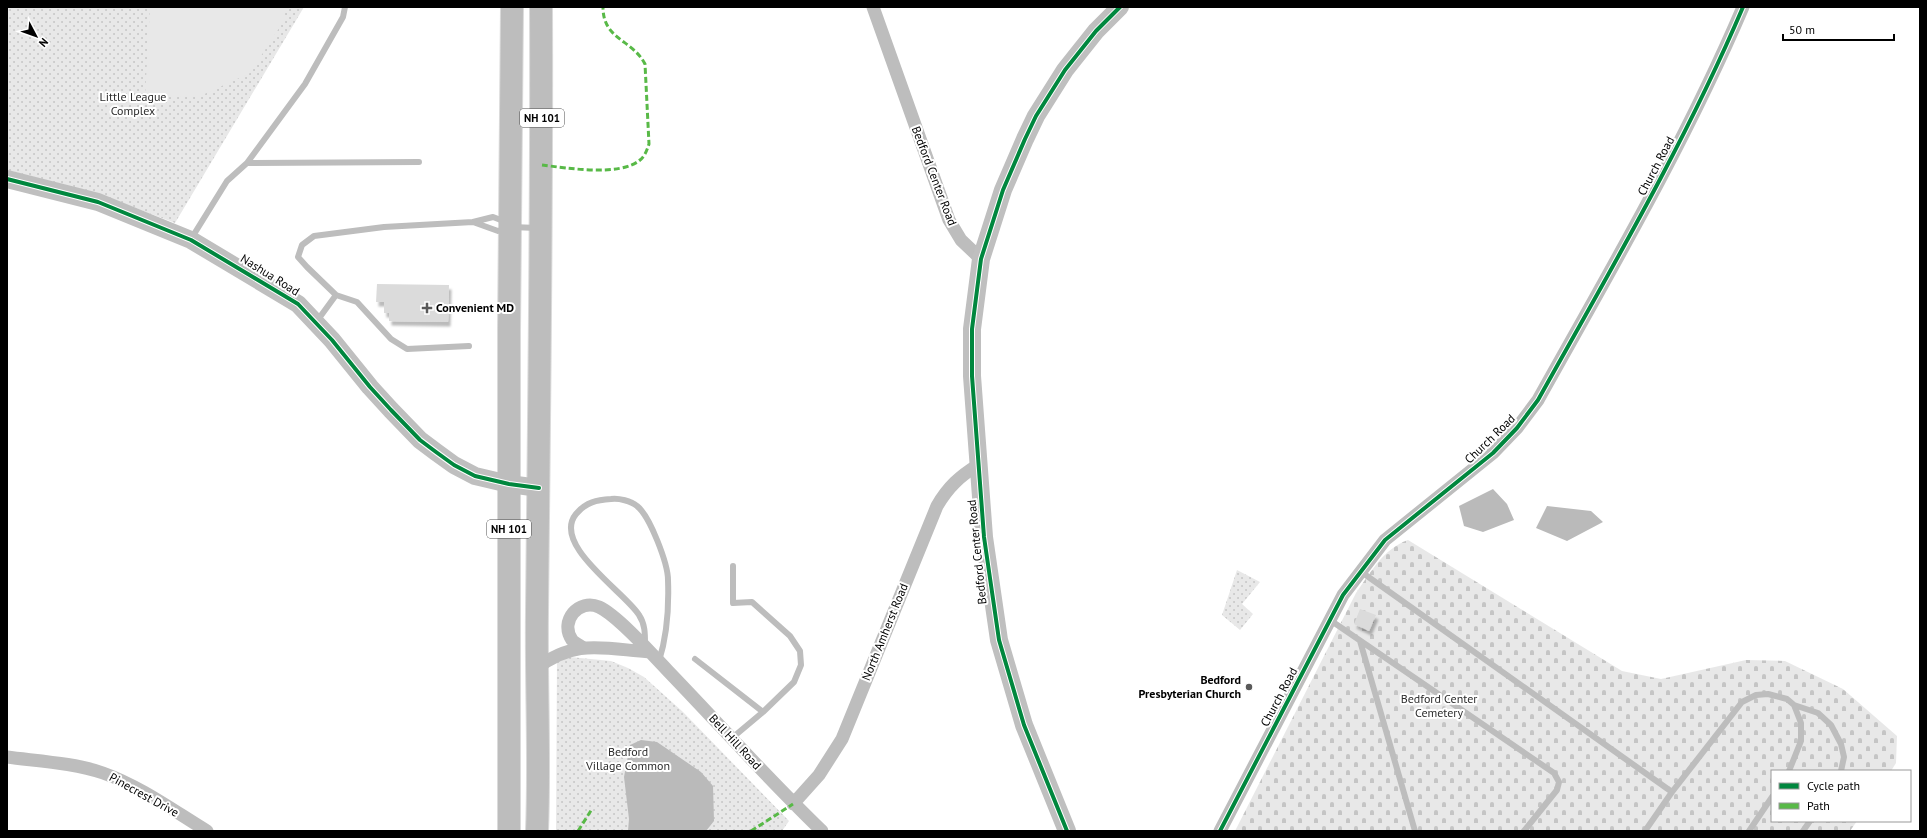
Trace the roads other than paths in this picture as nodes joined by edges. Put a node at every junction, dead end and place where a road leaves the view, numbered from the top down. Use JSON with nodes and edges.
{"nodes":[{"id":1,"x":345,"y":7,"type":"edge"},
{"id":2,"x":512,"y":7,"type":"edge"},
{"id":3,"x":541,"y":7,"type":"edge"},
{"id":4,"x":873,"y":7,"type":"edge"},
{"id":5,"x":1120,"y":7,"type":"edge"},
{"id":6,"x":1743,"y":7,"type":"edge"},
{"id":7,"x":419,"y":162,"type":"dead end"},
{"id":8,"x":247,"y":163,"type":"junction"},
{"id":9,"x":7,"y":179,"type":"edge"},
{"id":10,"x":473,"y":222,"type":"junction"},
{"id":11,"x":511,"y":226,"type":"junction"},
{"id":12,"x":541,"y":228,"type":"junction"},
{"id":13,"x":191,"y":240,"type":"junction"},
{"id":14,"x":981,"y":259,"type":"junction"},
{"id":15,"x":336,"y":295,"type":"junction"},
{"id":16,"x":315,"y":322,"type":"junction"},
{"id":17,"x":468,"y":346,"type":"dead end"},
{"id":18,"x":978,"y":465,"type":"junction"},
{"id":19,"x":509,"y":484,"type":"junction"},
{"id":20,"x":539,"y":488,"type":"junction"},
{"id":21,"x":733,"y":566,"type":"dead end"},
{"id":22,"x":1360,"y":571,"type":"junction"},
{"id":23,"x":1330,"y":620,"type":"junction"},
{"id":24,"x":1360,"y":641,"type":"junction"},
{"id":25,"x":582,"y":647,"type":"junction"},
{"id":26,"x":651,"y":653,"type":"junction"},
{"id":27,"x":695,"y":660,"type":"dead end"},
{"id":28,"x":536,"y":669,"type":"junction"},
{"id":29,"x":1794,"y":705,"type":"junction"},
{"id":30,"x":763,"y":712,"type":"junction"},
{"id":31,"x":732,"y":738,"type":"junction"},
{"id":32,"x":7,"y":757,"type":"edge"},
{"id":33,"x":1789,"y":770,"type":"edge"},
{"id":34,"x":1841,"y":770,"type":"edge"},
{"id":35,"x":1672,"y":792,"type":"junction"},
{"id":36,"x":1771,"y":798,"type":"edge"},
{"id":37,"x":793,"y":804,"type":"junction"},
{"id":38,"x":1809,"y":822,"type":"edge"},
{"id":39,"x":207,"y":831,"type":"edge"},
{"id":40,"x":509,"y":831,"type":"edge"},
{"id":41,"x":537,"y":831,"type":"edge"},
{"id":42,"x":822,"y":831,"type":"edge"},
{"id":43,"x":1067,"y":831,"type":"edge"},
{"id":44,"x":1220,"y":831,"type":"edge"},
{"id":45,"x":1415,"y":831,"type":"edge"},
{"id":46,"x":1524,"y":831,"type":"edge"},
{"id":47,"x":1645,"y":831,"type":"edge"},
{"id":48,"x":1749,"y":831,"type":"edge"},
{"id":49,"x":1803,"y":831,"type":"edge"}],
"edges":[{"from":1,"to":8,"type":"lane"},
{"from":2,"to":11,"type":"highway","number":"NH 101"},
{"from":3,"to":12,"type":"highway","number":"NH 101"},
{"from":4,"to":14,"type":"street","name":"Bedford Center Road"},
{"from":5,"to":14,"type":"street"},
{"from":6,"to":22,"type":"street","name":"Church Road"},
{"from":7,"to":8,"type":"lane"},
{"from":8,"to":13,"type":"lane"},
{"from":9,"to":13,"type":"street","name":"Nashua Road"},
{"from":10,"to":11,"type":"lane"},
{"from":10,"to":11,"type":"lane"},
{"from":10,"to":15,"type":"lane"},
{"from":11,"to":12,"type":"lane"},
{"from":11,"to":19,"type":"highway","number":"NH 101"},
{"from":12,"to":20,"type":"highway","number":"NH 101"},
{"from":13,"to":16,"type":"street","name":"Nashua Road"},
{"from":14,"to":18,"type":"street","name":"Bedford Center Road"},
{"from":15,"to":16,"type":"lane"},
{"from":15,"to":17,"type":"lane"},
{"from":16,"to":19,"type":"street","name":"Nashua Road"},
{"from":18,"to":37,"type":"street","name":"North Amherst Road"},
{"from":18,"to":43,"type":"street","name":"Bedford Center Road"},
{"from":19,"to":20,"type":"street","name":"Nashua Road"},
{"from":19,"to":40,"type":"highway","number":"NH 101"},
{"from":20,"to":28,"type":"highway","number":"NH 101"},
{"from":21,"to":30,"type":"lane"},
{"from":22,"to":23,"type":"street","name":"Church Road"},
{"from":22,"to":35,"type":"lane"},
{"from":23,"to":24,"type":"lane"},
{"from":23,"to":44,"type":"street","name":"Church Road"},
{"from":24,"to":45,"type":"lane"},
{"from":24,"to":46,"type":"lane"},
{"from":25,"to":26,"type":"street"},
{"from":25,"to":26,"type":"street","name":"Bell Hill Road"},
{"from":25,"to":28,"type":"street"},
{"from":26,"to":26,"type":"lane"},
{"from":26,"to":31,"type":"street","name":"Bell Hill Road"},
{"from":27,"to":30,"type":"lane"},
{"from":28,"to":41,"type":"highway","number":"NH 101"},
{"from":29,"to":33,"type":"lane"},
{"from":29,"to":34,"type":"lane"},
{"from":29,"to":35,"type":"lane"},
{"from":30,"to":31,"type":"lane"},
{"from":31,"to":37,"type":"street","name":"Bell Hill Road"},
{"from":32,"to":39,"type":"street","name":"Pinecrest Drive"},
{"from":35,"to":47,"type":"lane"},
{"from":36,"to":48,"type":"lane"},
{"from":37,"to":42,"type":"street","name":"Bell Hill Road"},
{"from":38,"to":49,"type":"lane"}]}
